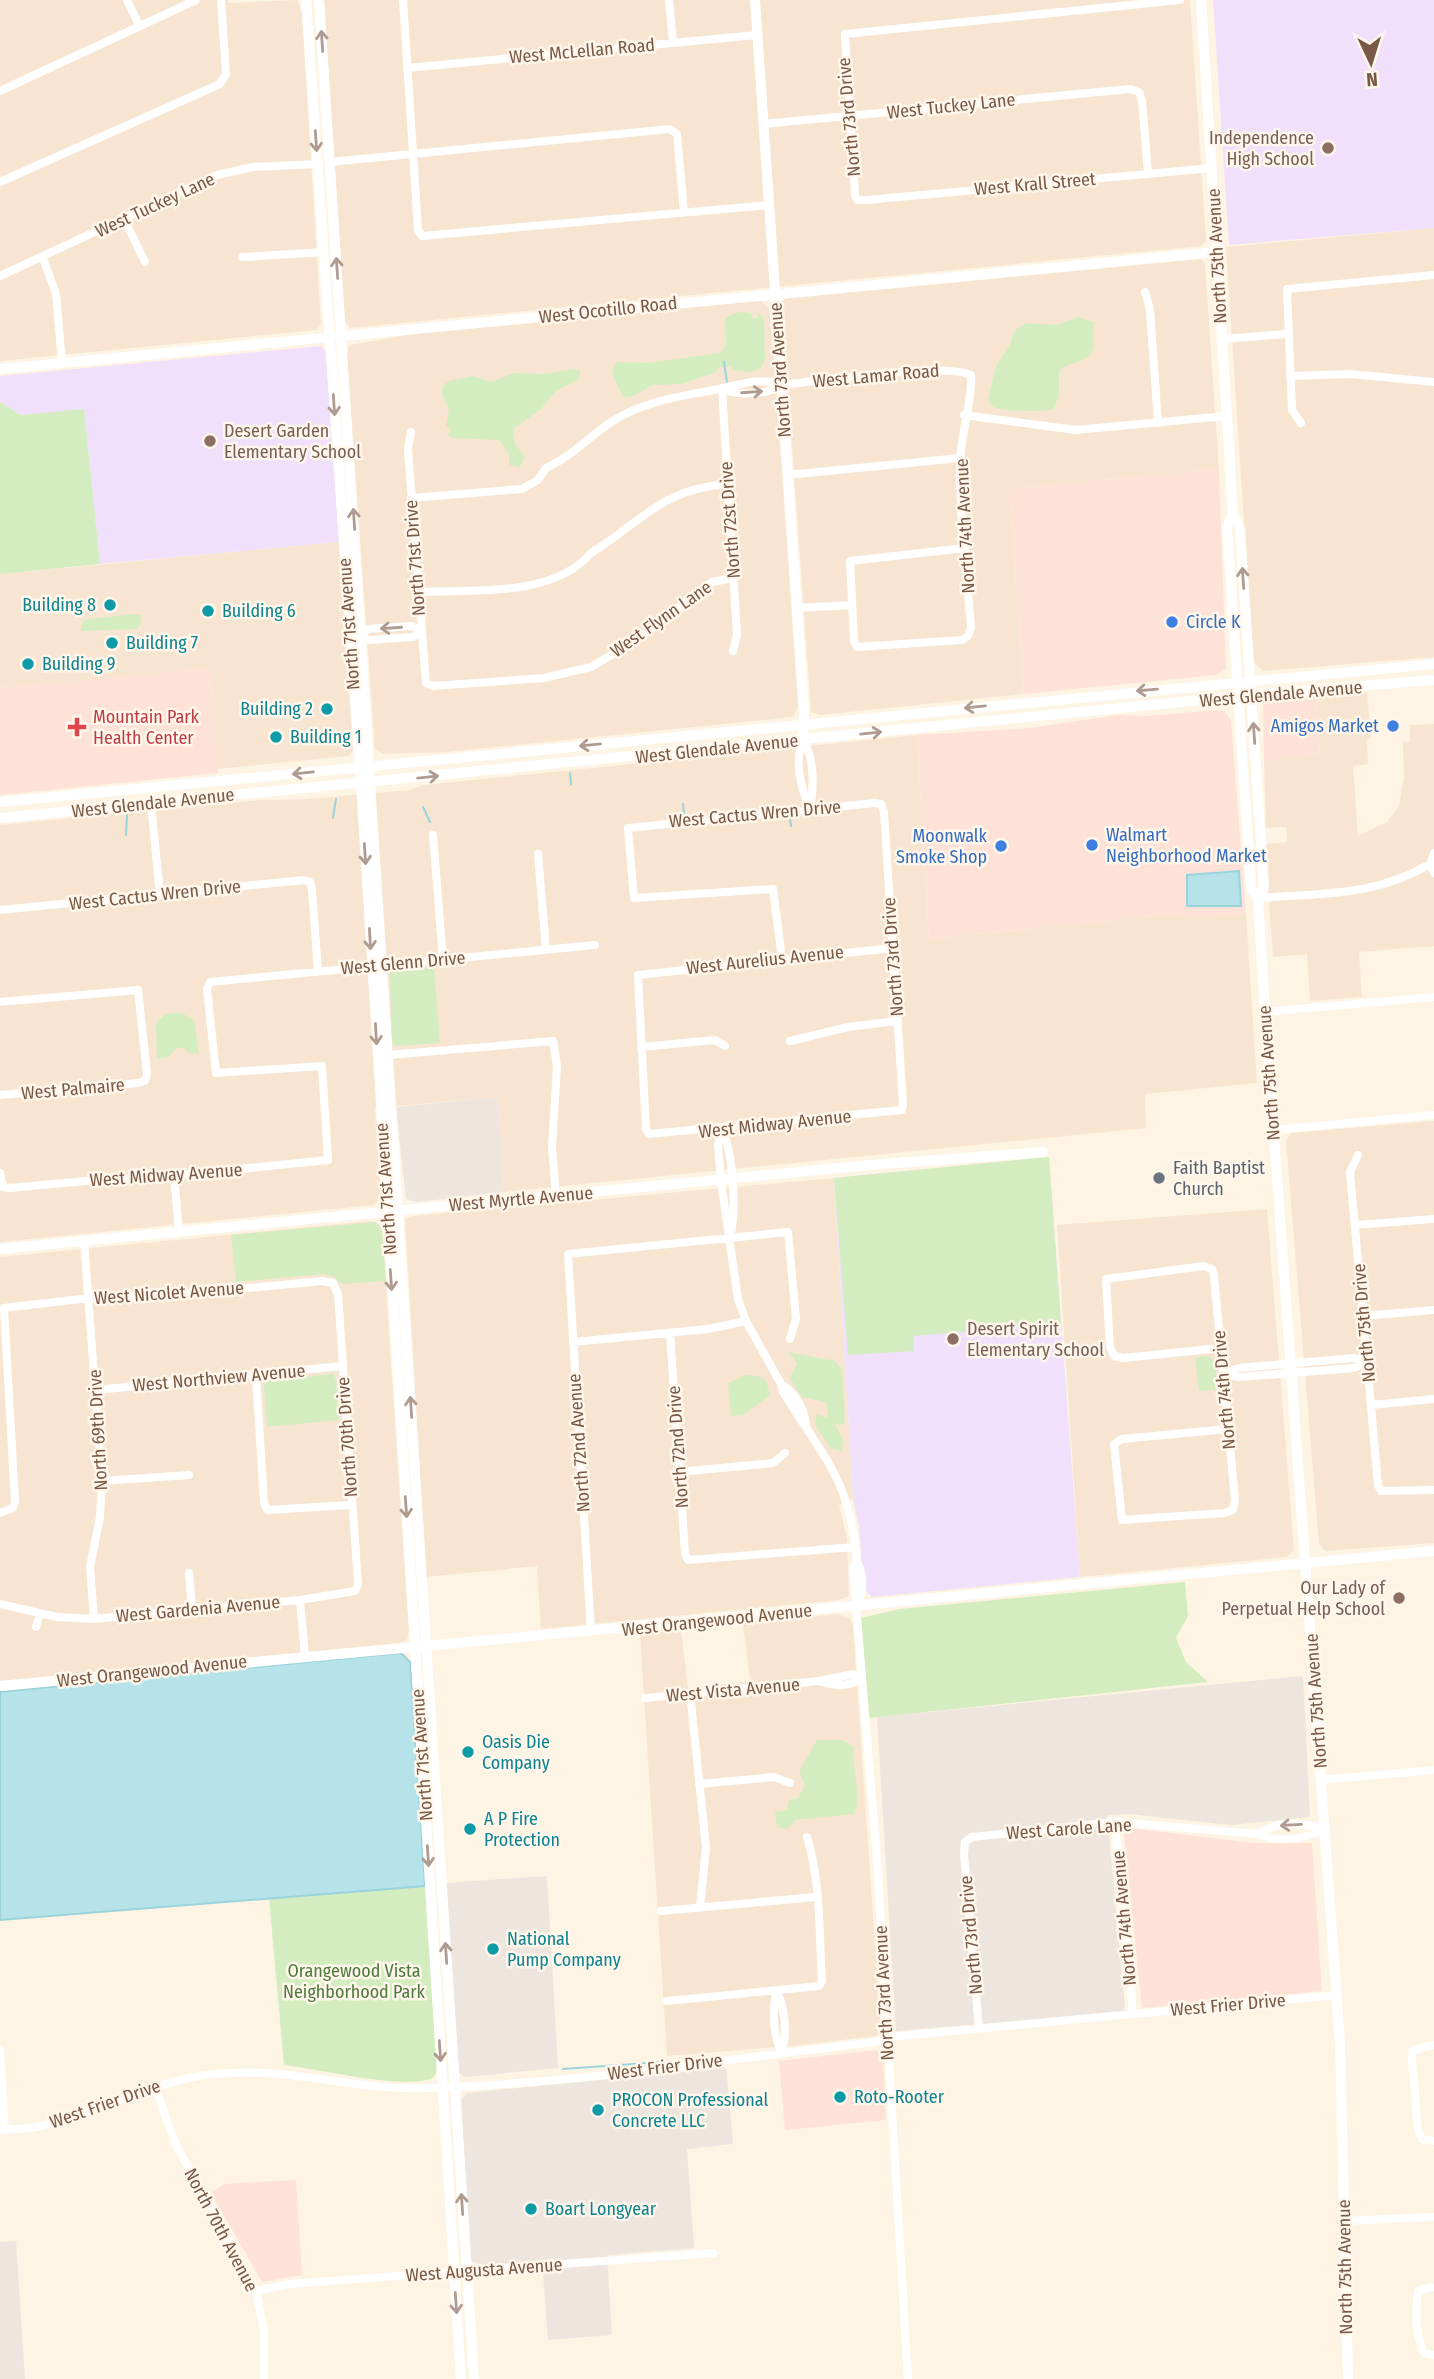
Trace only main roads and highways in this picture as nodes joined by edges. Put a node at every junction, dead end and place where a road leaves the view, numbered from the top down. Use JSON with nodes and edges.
{"nodes":[{"id":1,"x":1201,"y":0,"type":"edge"},
{"id":2,"x":1233,"y":513,"type":"junction"},
{"id":3,"x":1434,"y":664,"type":"edge"},
{"id":4,"x":1250,"y":680,"type":"junction"},
{"id":5,"x":1434,"y":680,"type":"edge"},
{"id":6,"x":1237,"y":681,"type":"junction"},
{"id":7,"x":1251,"y":695,"type":"junction"},
{"id":8,"x":1238,"y":697,"type":"junction"},
{"id":9,"x":24,"y":800,"type":"junction"},
{"id":10,"x":0,"y":802,"type":"edge"},
{"id":11,"x":26,"y":816,"type":"junction"},
{"id":12,"x":0,"y":818,"type":"edge"},
{"id":13,"x":1258,"y":898,"type":"junction"},
{"id":14,"x":1348,"y":2379,"type":"edge"}],
"edges":[{"from":1,"to":2,"type":"main road","name":"North 75th Avenue"},
{"from":4,"to":2,"type":"main road","name":"North 75th Avenue","one_way":true},
{"from":2,"to":6,"type":"main road","name":"North 75th Avenue"},
{"from":3,"to":4,"type":"main road","name":"West Glendale Avenue"},
{"from":4,"to":6,"type":"main road","name":"West Glendale Avenue"},
{"from":4,"to":7,"type":"main road","name":"North 75th Avenue"},
{"from":5,"to":7,"type":"main road","name":"West Glendale Avenue"},
{"from":6,"to":8,"type":"main road","name":"North 75th Avenue"},
{"from":6,"to":9,"type":"main road","name":"West Glendale Avenue","one_way":true},
{"from":7,"to":8,"type":"main road","name":"West Glendale Avenue"},
{"from":13,"to":7,"type":"main road","name":"North 75th Avenue","one_way":true},
{"from":11,"to":8,"type":"main road","name":"West Glendale Avenue","one_way":true},
{"from":8,"to":13,"type":"main road","name":"North 75th Avenue"},
{"from":9,"to":10,"type":"main road","name":"West Glendale Avenue"},
{"from":9,"to":11,"type":"main road"},
{"from":11,"to":12,"type":"main road","name":"West Glendale Avenue"},
{"from":13,"to":14,"type":"main road","name":"North 75th Avenue"}]}
